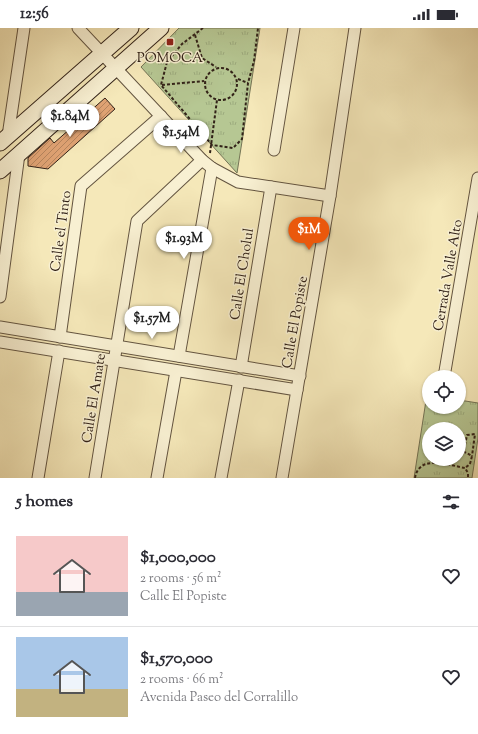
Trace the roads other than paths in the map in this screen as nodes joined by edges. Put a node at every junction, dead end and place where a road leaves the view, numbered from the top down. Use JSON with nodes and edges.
{"nodes":[{"id":1,"x":24,"y":28,"type":"edge"},
{"id":2,"x":78,"y":28,"type":"edge"},
{"id":3,"x":131,"y":28,"type":"edge"},
{"id":4,"x":160,"y":28,"type":"edge"},
{"id":5,"x":294,"y":28,"type":"edge"},
{"id":6,"x":355,"y":28,"type":"edge"},
{"id":7,"x":103,"y":54,"type":"junction"},
{"id":8,"x":115,"y":68,"type":"junction"},
{"id":9,"x":161,"y":116,"type":"junction"},
{"id":10,"x":4,"y":139,"type":"edge"},
{"id":11,"x":274,"y":150,"type":"dead end"},
{"id":12,"x":19,"y":154,"type":"junction"},
{"id":13,"x":202,"y":160,"type":"junction"},
{"id":14,"x":212,"y":168,"type":"junction"},
{"id":15,"x":0,"y":171,"type":"edge"},
{"id":16,"x":478,"y":178,"type":"edge"},
{"id":17,"x":270,"y":186,"type":"junction"},
{"id":18,"x":330,"y":196,"type":"junction"},
{"id":19,"x":474,"y":239,"type":"edge"},
{"id":20,"x":0,"y":297,"type":"edge"},
{"id":21,"x":0,"y":327,"type":"edge"},
{"id":22,"x":60,"y":337,"type":"junction"},
{"id":23,"x":0,"y":342,"type":"edge"},
{"id":24,"x":117,"y":346,"type":"junction"},
{"id":25,"x":58,"y":351,"type":"junction"},
{"id":26,"x":179,"y":356,"type":"junction"},
{"id":27,"x":115,"y":360,"type":"junction"},
{"id":28,"x":241,"y":367,"type":"junction"},
{"id":29,"x":176,"y":370,"type":"junction"},
{"id":30,"x":446,"y":370,"type":"edge"},
{"id":31,"x":300,"y":376,"type":"junction"},
{"id":32,"x":239,"y":380,"type":"junction"},
{"id":33,"x":297,"y":390,"type":"junction"},
{"id":34,"x":38,"y":478,"type":"edge"},
{"id":35,"x":95,"y":478,"type":"edge"},
{"id":36,"x":157,"y":478,"type":"edge"},
{"id":37,"x":222,"y":478,"type":"edge"},
{"id":38,"x":282,"y":478,"type":"edge"}],
"edges":[{"from":1,"to":10,"type":"street"},
{"from":2,"to":7,"type":"street"},
{"from":3,"to":7,"type":"street"},
{"from":4,"to":8,"type":"street"},
{"from":5,"to":11,"type":"street"},
{"from":6,"to":18,"type":"street","name":"Calle El Popiste"},
{"from":7,"to":8,"type":"street"},
{"from":7,"to":10,"type":"street"},
{"from":8,"to":9,"type":"street"},
{"from":8,"to":12,"type":"street"},
{"from":9,"to":13,"type":"street"},
{"from":9,"to":22,"type":"street","name":"Calle el Tinto"},
{"from":12,"to":15,"type":"street"},
{"from":12,"to":20,"type":"street"},
{"from":13,"to":14,"type":"street"},
{"from":13,"to":24,"type":"street","name":"Calle El Amate"},
{"from":14,"to":17,"type":"street"},
{"from":14,"to":26,"type":"street"},
{"from":16,"to":19,"type":"street","name":"Cerrada Valle Alto"},
{"from":17,"to":18,"type":"street"},
{"from":17,"to":28,"type":"street","name":"Calle El Cholul"},
{"from":18,"to":31,"type":"street","name":"Calle El Popiste"},
{"from":19,"to":30,"type":"street","name":"Cerrada Valle Alto"},
{"from":21,"to":22,"type":"street"},
{"from":22,"to":24,"type":"street"},
{"from":23,"to":25,"type":"street"},
{"from":24,"to":26,"type":"street"},
{"from":24,"to":27,"type":"street","name":"Calle El Amate"},
{"from":25,"to":27,"type":"street"},
{"from":25,"to":34,"type":"street"},
{"from":26,"to":28,"type":"street"},
{"from":27,"to":29,"type":"street"},
{"from":27,"to":35,"type":"street","name":"Calle El Amate"},
{"from":28,"to":31,"type":"street"},
{"from":29,"to":32,"type":"street"},
{"from":29,"to":36,"type":"street"},
{"from":31,"to":33,"type":"street","name":"Calle El Popiste"},
{"from":32,"to":33,"type":"street"},
{"from":32,"to":37,"type":"street"},
{"from":33,"to":38,"type":"street","name":"Calle El Popiste"}]}
